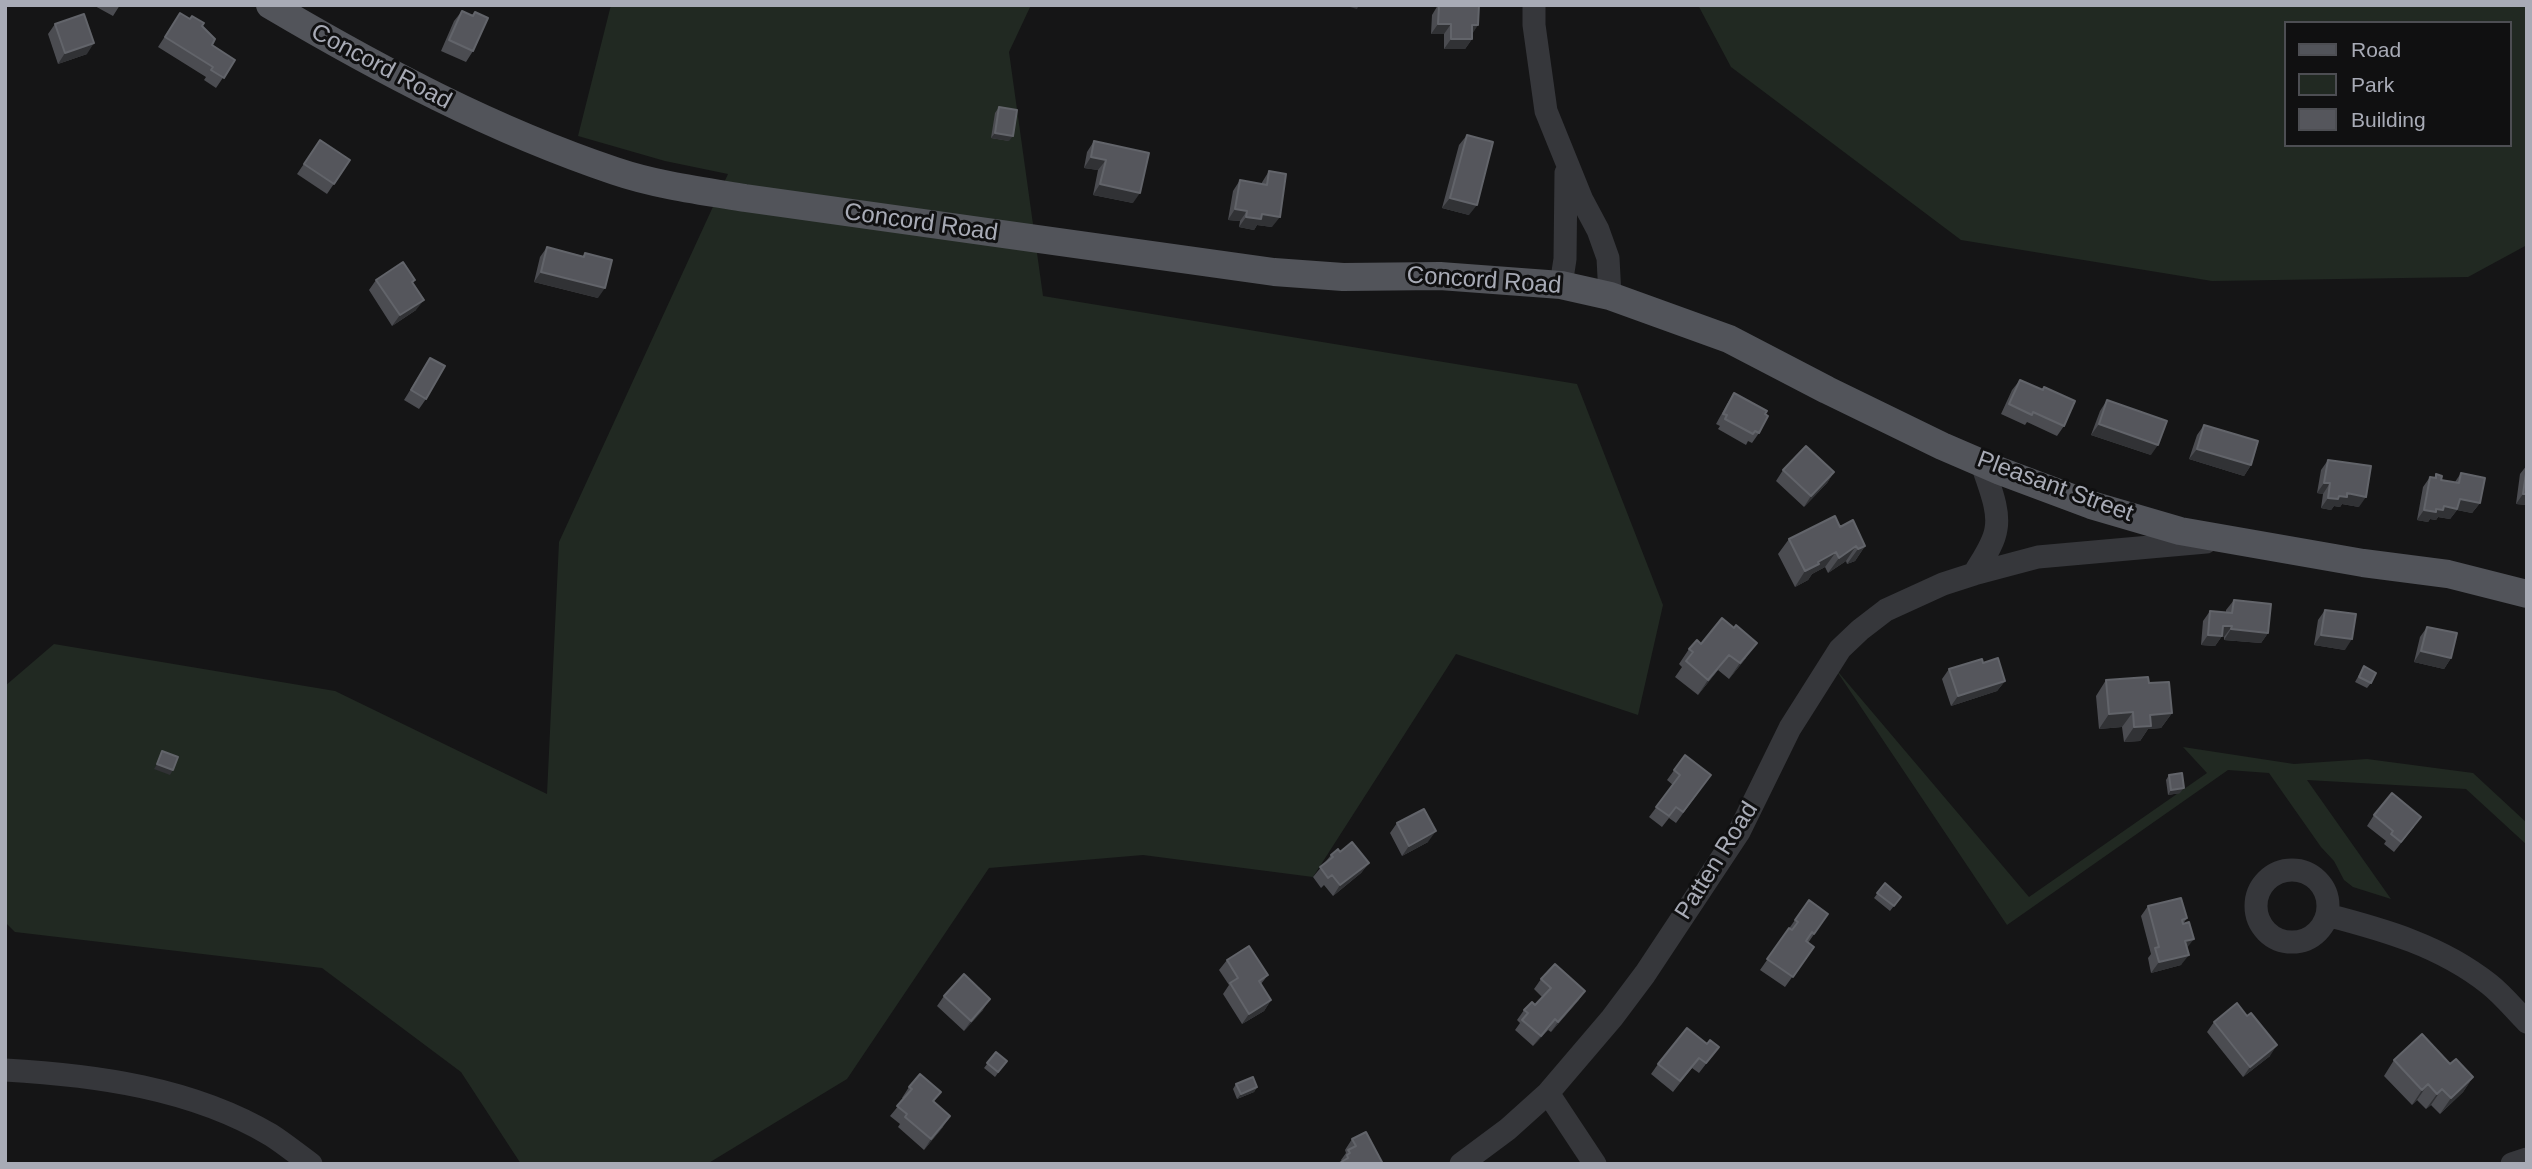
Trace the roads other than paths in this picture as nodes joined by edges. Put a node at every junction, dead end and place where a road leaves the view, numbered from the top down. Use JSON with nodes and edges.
{"nodes":[{"id":1,"x":270,"y":5,"type":"edge"},
{"id":2,"x":1534,"y":5,"type":"edge"},
{"id":3,"x":1566,"y":163,"type":"junction"},
{"id":4,"x":1561,"y":285,"type":"junction"},
{"id":5,"x":1610,"y":296,"type":"junction"},
{"id":6,"x":1982,"y":463,"type":"junction"},
{"id":7,"x":2230,"y":540,"type":"junction"},
{"id":8,"x":1974,"y":574,"type":"junction"},
{"id":9,"x":2527,"y":594,"type":"edge"},
{"id":10,"x":2327,"y":915,"type":"dead end"},
{"id":11,"x":2527,"y":1022,"type":"edge"},
{"id":12,"x":5,"y":1070,"type":"edge"},
{"id":13,"x":1548,"y":1093,"type":"junction"},
{"id":14,"x":2527,"y":1159,"type":"edge"},
{"id":15,"x":310,"y":1164,"type":"edge"},
{"id":16,"x":1461,"y":1164,"type":"edge"},
{"id":17,"x":1595,"y":1164,"type":"edge"},
{"id":18,"x":2512,"y":1164,"type":"edge"}],
"edges":[{"from":1,"to":4,"type":"main road","name":"Concord Road"},
{"from":2,"to":3,"type":"street"},
{"from":3,"to":4,"type":"street"},
{"from":3,"to":5,"type":"street"},
{"from":4,"to":5,"type":"main road","name":"Concord Road"},
{"from":5,"to":6,"type":"main road","name":"Pleasant Street"},
{"from":6,"to":7,"type":"main road","name":"Pleasant Street"},
{"from":6,"to":8,"type":"street"},
{"from":7,"to":8,"type":"street","name":"Patten Road"},
{"from":7,"to":9,"type":"main road","name":"Pleasant Street"},
{"from":8,"to":13,"type":"street","name":"Patten Road"},
{"from":10,"to":11,"type":"street"},
{"from":12,"to":15,"type":"street"},
{"from":13,"to":16,"type":"street","name":"Patten Road"},
{"from":13,"to":17,"type":"street"},
{"from":14,"to":18,"type":"street"}]}
